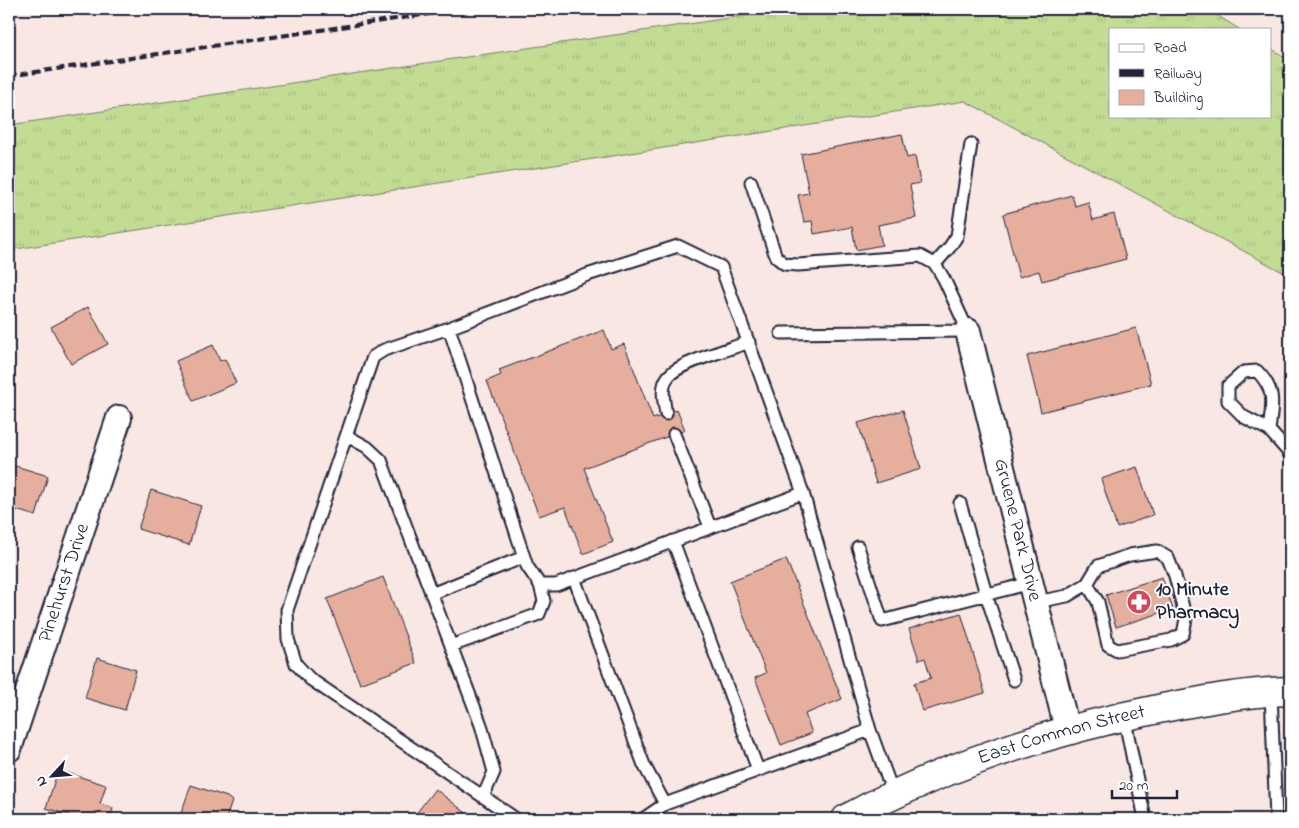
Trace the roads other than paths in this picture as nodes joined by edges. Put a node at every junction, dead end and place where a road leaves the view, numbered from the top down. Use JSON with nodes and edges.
{"nodes":[{"id":1,"x":971,"y":144,"type":"dead end"},
{"id":2,"x":751,"y":182,"type":"dead end"},
{"id":3,"x":935,"y":264,"type":"junction"},
{"id":4,"x":449,"y":328,"type":"junction"},
{"id":5,"x":968,"y":331,"type":"junction"},
{"id":6,"x":781,"y":332,"type":"dead end"},
{"id":7,"x":749,"y":342,"type":"junction"},
{"id":8,"x":666,"y":414,"type":"dead end"},
{"id":9,"x":119,"y":418,"type":"dead end"},
{"id":10,"x":1269,"y":430,"type":"junction"},
{"id":11,"x":674,"y":434,"type":"dead end"},
{"id":12,"x":347,"y":436,"type":"junction"},
{"id":13,"x":1290,"y":454,"type":"edge"},
{"id":14,"x":803,"y":493,"type":"junction"},
{"id":15,"x":960,"y":503,"type":"dead end"},
{"id":16,"x":710,"y":527,"type":"junction"},
{"id":17,"x":673,"y":541,"type":"junction"},
{"id":18,"x":858,"y":548,"type":"dead end"},
{"id":19,"x":524,"y":557,"type":"junction"},
{"id":20,"x":574,"y":578,"type":"junction"},
{"id":21,"x":1086,"y":584,"type":"junction"},
{"id":22,"x":540,"y":585,"type":"junction"},
{"id":23,"x":1033,"y":592,"type":"junction"},
{"id":24,"x":431,"y":594,"type":"junction"},
{"id":25,"x":986,"y":594,"type":"junction"},
{"id":26,"x":451,"y":646,"type":"junction"},
{"id":27,"x":1014,"y":680,"type":"dead end"},
{"id":28,"x":1281,"y":691,"type":"edge"},
{"id":29,"x":1124,"y":716,"type":"junction"},
{"id":30,"x":870,"y":730,"type":"junction"},
{"id":31,"x":1067,"y":730,"type":"junction"},
{"id":32,"x":9,"y":749,"type":"edge"},
{"id":33,"x":758,"y":770,"type":"junction"},
{"id":34,"x":894,"y":796,"type":"junction"},
{"id":35,"x":483,"y":797,"type":"junction"},
{"id":36,"x":665,"y":804,"type":"junction"},
{"id":37,"x":516,"y":819,"type":"edge"},
{"id":38,"x":643,"y":819,"type":"edge"},
{"id":39,"x":846,"y":819,"type":"edge"},
{"id":40,"x":1145,"y":819,"type":"edge"},
{"id":41,"x":1276,"y":819,"type":"edge"}],
"edges":[{"from":1,"to":3,"type":"lane"},
{"from":2,"to":3,"type":"lane"},
{"from":3,"to":5,"type":"lane"},
{"from":4,"to":7,"type":"lane"},
{"from":4,"to":12,"type":"lane"},
{"from":4,"to":19,"type":"lane"},
{"from":5,"to":6,"type":"lane"},
{"from":5,"to":23,"type":"street","name":"Gruene Park Drive"},
{"from":7,"to":8,"type":"lane"},
{"from":7,"to":14,"type":"lane"},
{"from":9,"to":32,"type":"street","name":"Pinehurst Drive"},
{"from":10,"to":10,"type":"lane"},
{"from":10,"to":13,"type":"lane"},
{"from":11,"to":16,"type":"lane"},
{"from":12,"to":24,"type":"lane"},
{"from":12,"to":35,"type":"lane"},
{"from":14,"to":16,"type":"lane"},
{"from":14,"to":30,"type":"lane"},
{"from":15,"to":25,"type":"lane"},
{"from":16,"to":17,"type":"lane"},
{"from":17,"to":20,"type":"lane"},
{"from":17,"to":33,"type":"lane"},
{"from":18,"to":25,"type":"lane"},
{"from":19,"to":22,"type":"lane"},
{"from":19,"to":24,"type":"lane"},
{"from":20,"to":22,"type":"lane"},
{"from":20,"to":36,"type":"lane"},
{"from":21,"to":21,"type":"lane"},
{"from":21,"to":23,"type":"lane"},
{"from":22,"to":26,"type":"lane"},
{"from":23,"to":25,"type":"lane"},
{"from":23,"to":31,"type":"street","name":"Gruene Park Drive"},
{"from":24,"to":26,"type":"lane"},
{"from":25,"to":27,"type":"lane"},
{"from":26,"to":35,"type":"lane"},
{"from":28,"to":29,"type":"main road","name":"East Common Street"},
{"from":28,"to":41,"type":"lane"},
{"from":29,"to":31,"type":"main road","name":"East Common Street"},
{"from":29,"to":40,"type":"lane"},
{"from":30,"to":33,"type":"lane"},
{"from":30,"to":34,"type":"lane"},
{"from":31,"to":34,"type":"main road","name":"East Common Street"},
{"from":33,"to":36,"type":"lane"},
{"from":34,"to":39,"type":"main road","name":"East Common Street"},
{"from":35,"to":37,"type":"lane"},
{"from":36,"to":38,"type":"lane"}]}
